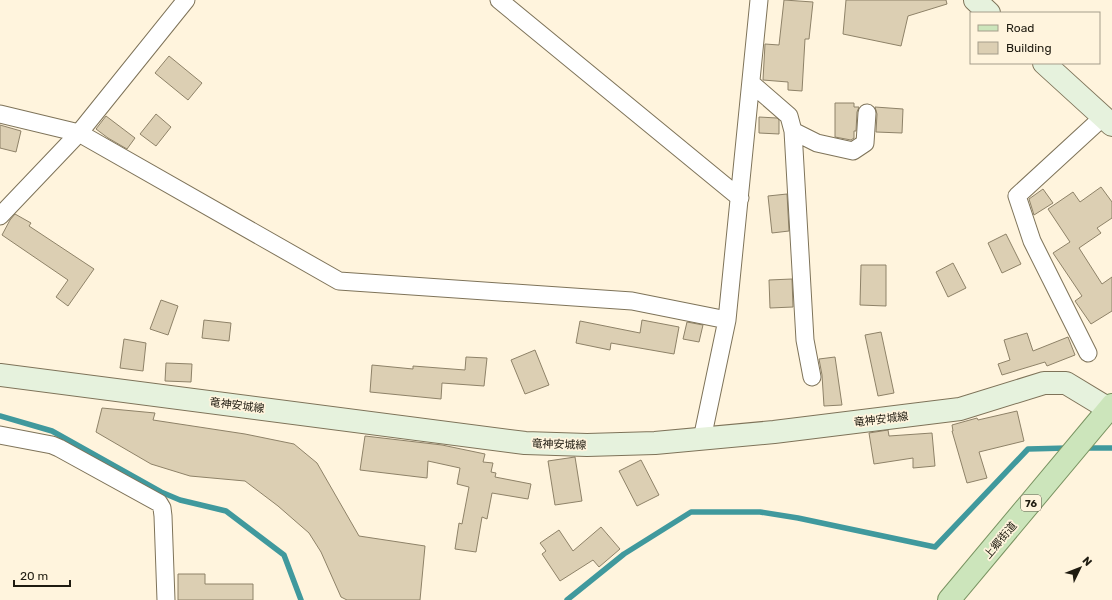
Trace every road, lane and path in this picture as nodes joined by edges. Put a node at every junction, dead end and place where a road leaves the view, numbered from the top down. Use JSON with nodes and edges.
{"nodes":[{"id":1,"x":186,"y":0,"type":"edge"},
{"id":2,"x":499,"y":0,"type":"edge"},
{"id":3,"x":759,"y":0,"type":"edge"},
{"id":4,"x":975,"y":0,"type":"edge"},
{"id":5,"x":988,"y":12,"type":"edge"},
{"id":6,"x":1045,"y":64,"type":"edge"},
{"id":7,"x":751,"y":83,"type":"junction"},
{"id":8,"x":866,"y":113,"type":"dead end"},
{"id":9,"x":0,"y":114,"type":"edge"},
{"id":10,"x":1108,"y":121,"type":"edge"},
{"id":11,"x":793,"y":131,"type":"junction"},
{"id":12,"x":79,"y":133,"type":"junction"},
{"id":13,"x":740,"y":198,"type":"junction"},
{"id":14,"x":0,"y":216,"type":"edge"},
{"id":15,"x":727,"y":320,"type":"junction"},
{"id":16,"x":1088,"y":353,"type":"dead end"},
{"id":17,"x":0,"y":374,"type":"edge"},
{"id":18,"x":812,"y":377,"type":"dead end"},
{"id":19,"x":1111,"y":408,"type":"edge"},
{"id":20,"x":0,"y":435,"type":"edge"},
{"id":21,"x":702,"y":439,"type":"junction"},
{"id":22,"x":166,"y":600,"type":"edge"},
{"id":23,"x":950,"y":600,"type":"edge"}],
"edges":[{"from":1,"to":12,"type":"street"},
{"from":2,"to":13,"type":"street"},
{"from":3,"to":7,"type":"street"},
{"from":4,"to":5,"type":"street"},
{"from":6,"to":10,"type":"street"},
{"from":7,"to":11,"type":"street"},
{"from":7,"to":13,"type":"street"},
{"from":8,"to":11,"type":"street"},
{"from":9,"to":12,"type":"street"},
{"from":10,"to":16,"type":"street"},
{"from":11,"to":18,"type":"street"},
{"from":12,"to":14,"type":"street"},
{"from":12,"to":15,"type":"street"},
{"from":13,"to":15,"type":"street"},
{"from":15,"to":21,"type":"street"},
{"from":17,"to":21,"type":"street","name":"竜神安城線"},
{"from":19,"to":21,"type":"street","name":"竜神安城線"},
{"from":19,"to":23,"type":"main road","name":"上郷街道","number":"76"},
{"from":20,"to":22,"type":"street"}]}
